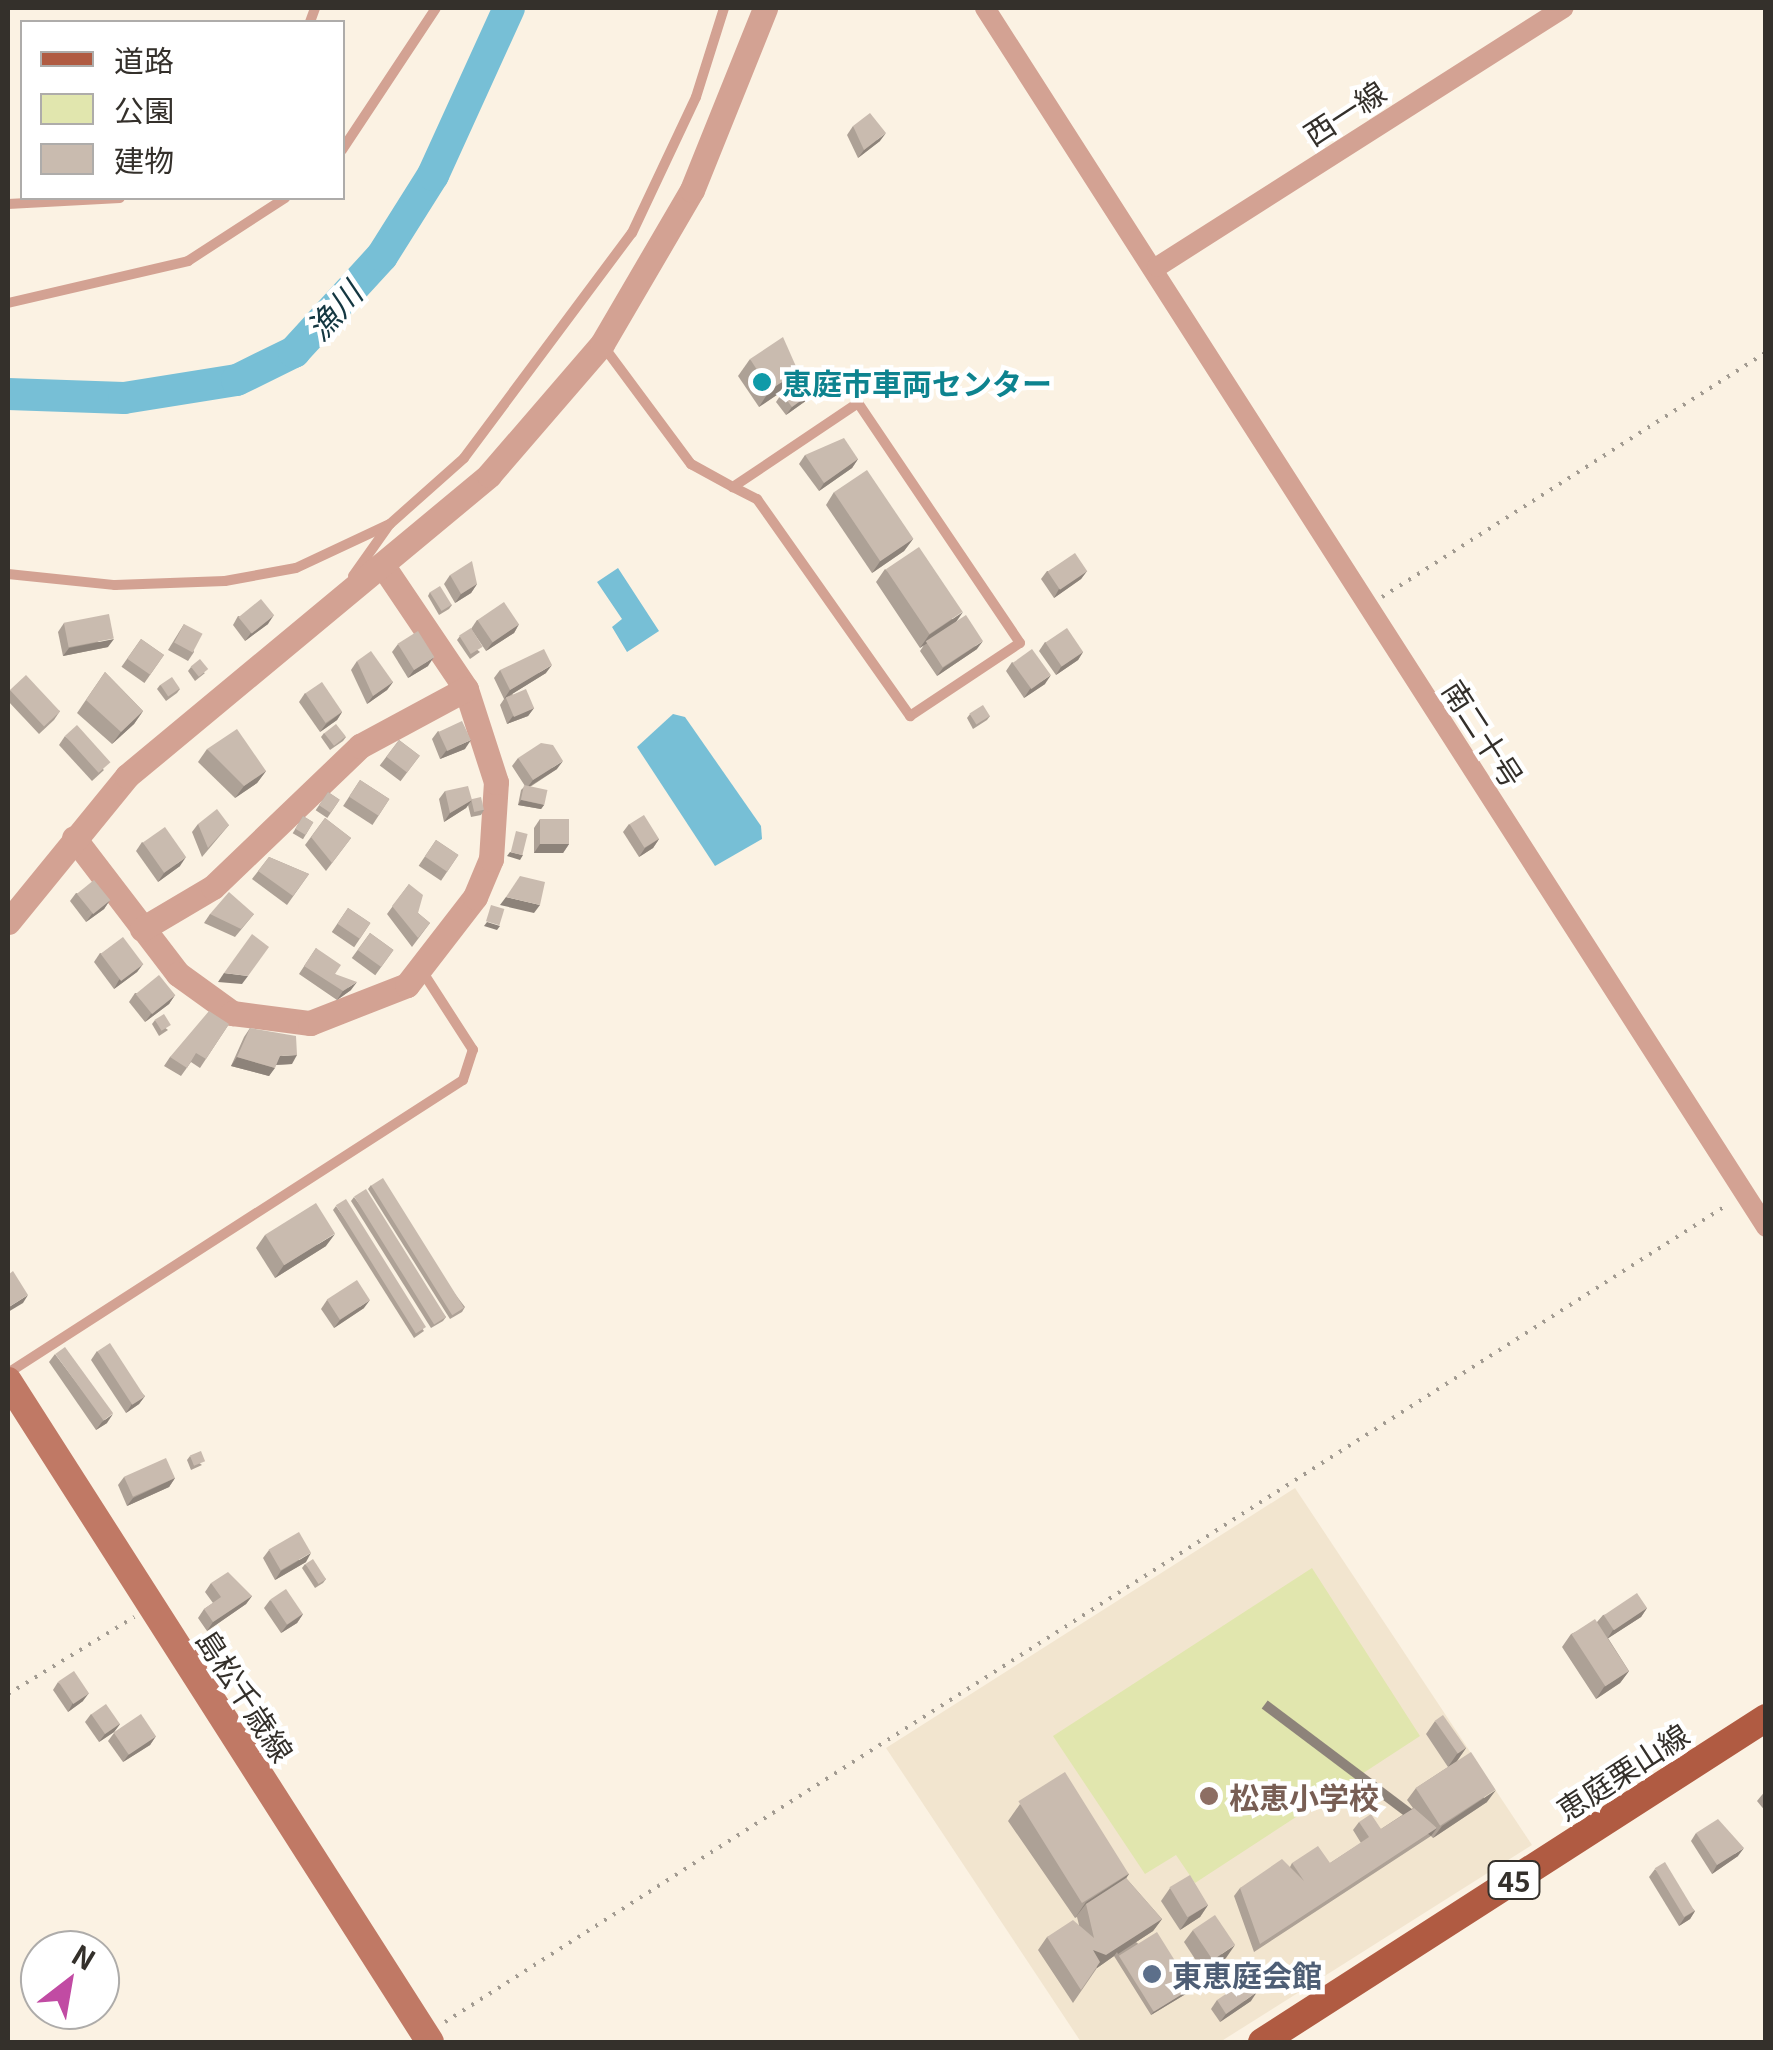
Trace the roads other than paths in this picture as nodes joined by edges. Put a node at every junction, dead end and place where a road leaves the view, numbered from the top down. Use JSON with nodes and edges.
{"nodes":[{"id":1,"x":436,"y":8,"type":"edge"},
{"id":2,"x":724,"y":8,"type":"edge"},
{"id":3,"x":765,"y":8,"type":"edge"},
{"id":4,"x":985,"y":8,"type":"edge"},
{"id":5,"x":1563,"y":8,"type":"edge"},
{"id":6,"x":696,"y":96,"type":"junction"},
{"id":7,"x":730,"y":110,"type":"junction"},
{"id":8,"x":345,"y":145,"type":"edge"},
{"id":9,"x":83,"y":200,"type":"edge"},
{"id":10,"x":282,"y":200,"type":"edge"},
{"id":11,"x":8,"y":204,"type":"edge"},
{"id":12,"x":1157,"y":268,"type":"junction"},
{"id":13,"x":8,"y":304,"type":"edge"},
{"id":14,"x":602,"y":344,"type":"junction"},
{"id":15,"x":733,"y":487,"type":"junction"},
{"id":16,"x":390,"y":524,"type":"junction"},
{"id":17,"x":385,"y":569,"type":"junction"},
{"id":18,"x":8,"y":574,"type":"edge"},
{"id":19,"x":331,"y":608,"type":"junction"},
{"id":20,"x":466,"y":689,"type":"junction"},
{"id":21,"x":74,"y":838,"type":"junction"},
{"id":22,"x":8,"y":922,"type":"edge"},
{"id":23,"x":142,"y":930,"type":"junction"},
{"id":24,"x":422,"y":972,"type":"junction"},
{"id":25,"x":1766,"y":1227,"type":"edge"},
{"id":26,"x":8,"y":1373,"type":"edge"},
{"id":27,"x":8,"y":1381,"type":"edge"},
{"id":28,"x":1766,"y":1718,"type":"edge"},
{"id":29,"x":428,"y":2039,"type":"edge"},
{"id":30,"x":1262,"y":2042,"type":"edge"}],
"edges":[{"from":1,"to":8,"type":"lane"},
{"from":2,"to":6,"type":"lane"},
{"from":3,"to":7,"type":"street"},
{"from":4,"to":12,"type":"street","name":"南二十号"},
{"from":5,"to":12,"type":"street","name":"西一線"},
{"from":6,"to":7,"type":"lane"},
{"from":6,"to":16,"type":"lane"},
{"from":7,"to":14,"type":"street"},
{"from":9,"to":11,"type":"lane"},
{"from":10,"to":13,"type":"lane"},
{"from":12,"to":25,"type":"street","name":"南二十号"},
{"from":14,"to":15,"type":"lane"},
{"from":14,"to":17,"type":"street"},
{"from":15,"to":15,"type":"lane"},
{"from":16,"to":18,"type":"lane"},
{"from":16,"to":19,"type":"lane"},
{"from":17,"to":19,"type":"street"},
{"from":17,"to":20,"type":"street"},
{"from":19,"to":21,"type":"street"},
{"from":20,"to":23,"type":"street"},
{"from":20,"to":24,"type":"street"},
{"from":21,"to":22,"type":"street"},
{"from":21,"to":23,"type":"street"},
{"from":23,"to":24,"type":"street"},
{"from":24,"to":26,"type":"lane"},
{"from":27,"to":29,"type":"main road","name":"島松千歳線"},
{"from":28,"to":30,"type":"main road","name":"恵庭栗山線","number":"45"}]}
